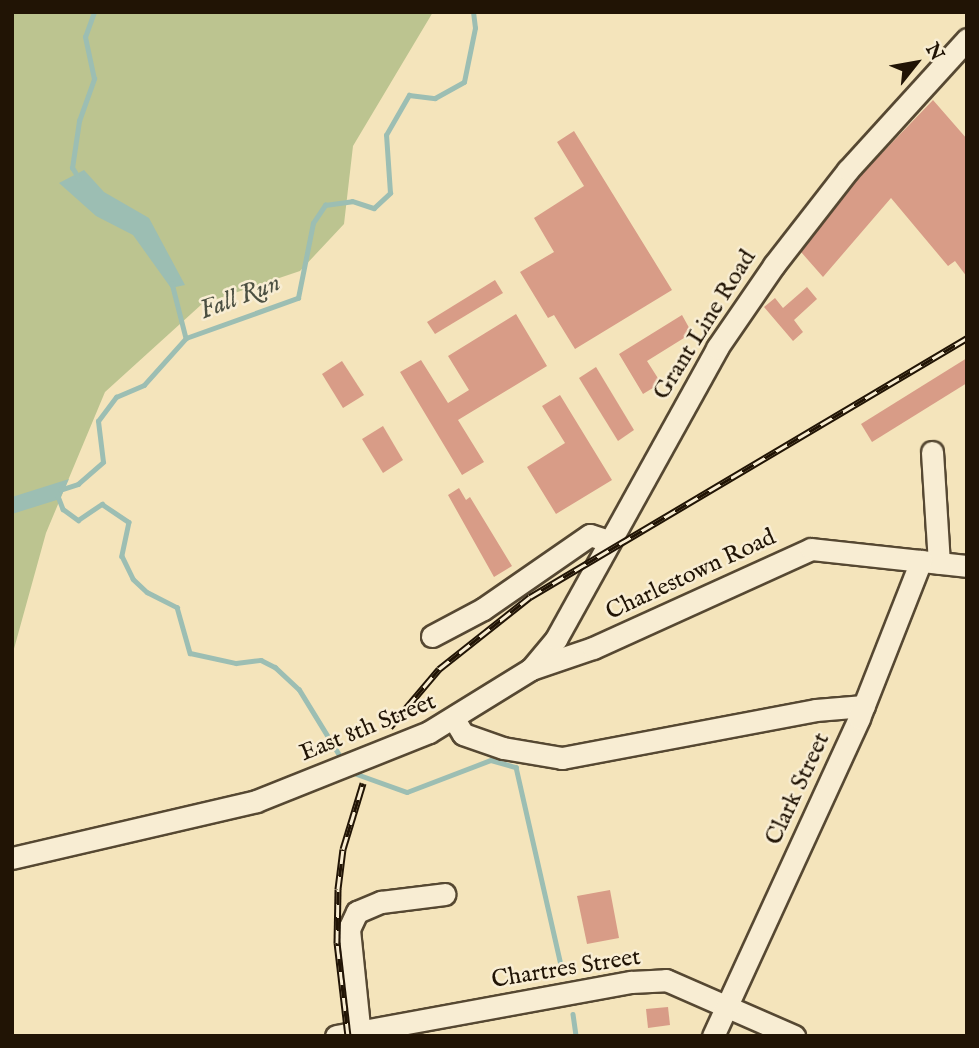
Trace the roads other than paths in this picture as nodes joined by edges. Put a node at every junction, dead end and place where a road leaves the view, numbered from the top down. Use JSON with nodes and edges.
{"nodes":[{"id":1,"x":967,"y":39,"type":"edge"},
{"id":2,"x":932,"y":452,"type":"dead end"},
{"id":3,"x":609,"y":541,"type":"junction"},
{"id":4,"x":930,"y":562,"type":"junction"},
{"id":5,"x":967,"y":566,"type":"edge"},
{"id":6,"x":432,"y":635,"type":"dead end"},
{"id":7,"x":531,"y":669,"type":"junction"},
{"id":8,"x":864,"y":706,"type":"junction"},
{"id":9,"x":454,"y":719,"type":"junction"},
{"id":10,"x":12,"y":858,"type":"edge"},
{"id":11,"x":445,"y":894,"type":"dead end"},
{"id":12,"x":727,"y":1004,"type":"junction"},
{"id":13,"x":359,"y":1034,"type":"edge"},
{"id":14,"x":336,"y":1036,"type":"edge"},
{"id":15,"x":713,"y":1036,"type":"edge"},
{"id":16,"x":794,"y":1036,"type":"edge"}],
"edges":[{"from":1,"to":3,"type":"street","name":"Grant Line Road"},
{"from":2,"to":4,"type":"street","name":"Clark Street"},
{"from":3,"to":6,"type":"street"},
{"from":3,"to":7,"type":"street","name":"Grant Line Road"},
{"from":4,"to":5,"type":"street","name":"Charlestown Road"},
{"from":4,"to":7,"type":"street","name":"Charlestown Road"},
{"from":4,"to":8,"type":"street","name":"Clark Street"},
{"from":7,"to":9,"type":"street","name":"Charlestown Road"},
{"from":8,"to":9,"type":"street","name":"East 8th Street"},
{"from":8,"to":12,"type":"street","name":"Clark Street"},
{"from":9,"to":10,"type":"street","name":"East 8th Street"},
{"from":11,"to":13,"type":"street"},
{"from":12,"to":13,"type":"street","name":"Chartres Street"},
{"from":12,"to":15,"type":"street","name":"Clark Street"},
{"from":12,"to":16,"type":"street","name":"Chartres Street"},
{"from":13,"to":14,"type":"street","name":"Chartres Street"}]}
